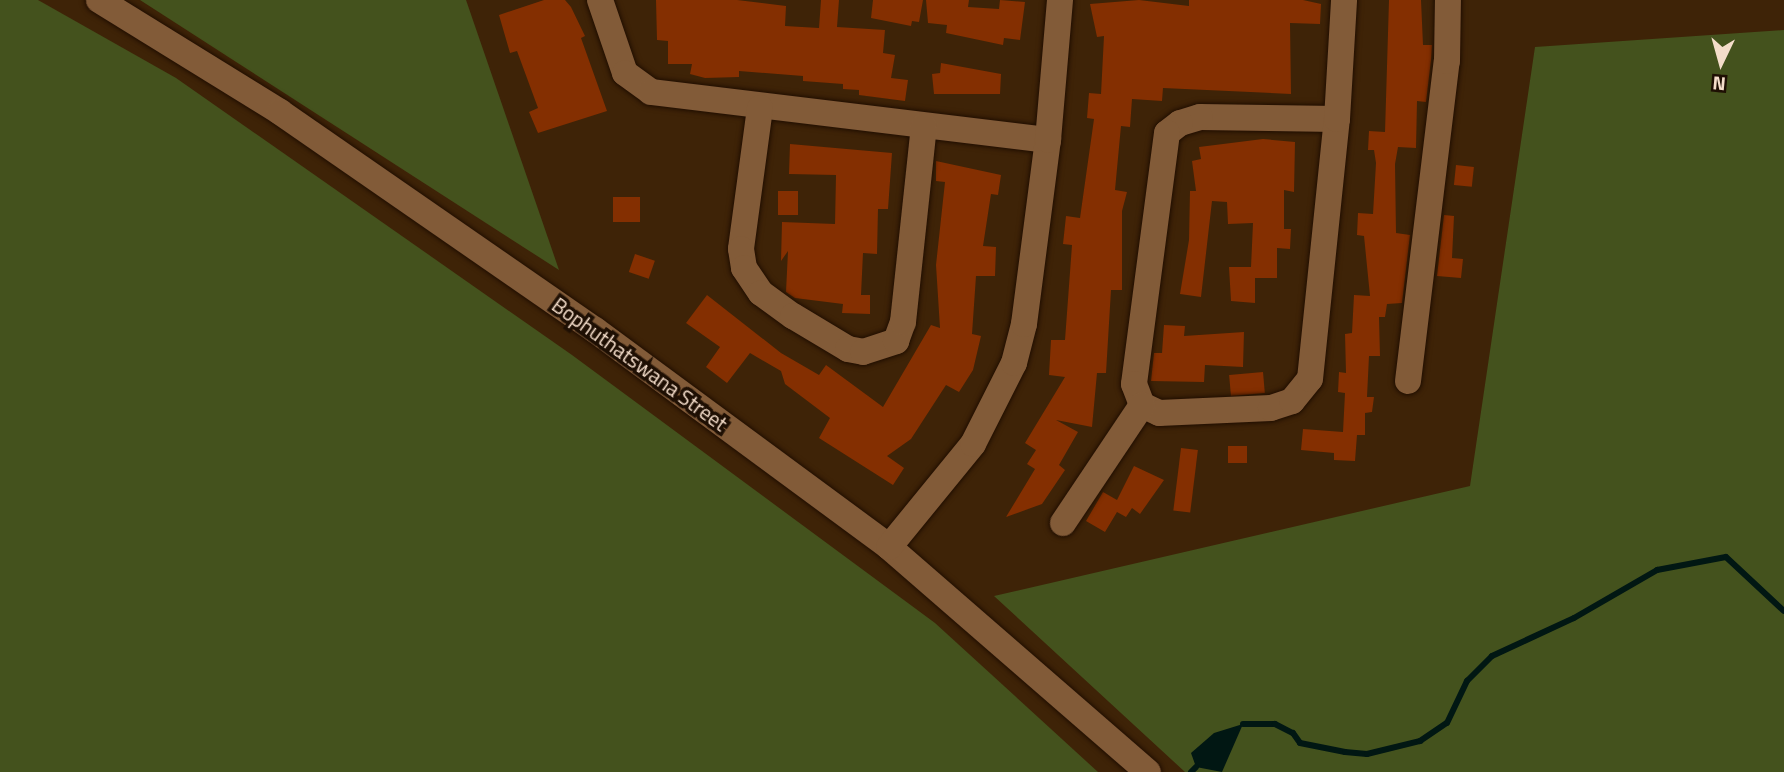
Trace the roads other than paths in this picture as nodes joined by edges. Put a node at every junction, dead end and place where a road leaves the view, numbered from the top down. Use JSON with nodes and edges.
{"nodes":[{"id":1,"x":99,"y":0,"type":"edge"},
{"id":2,"x":600,"y":0,"type":"edge"},
{"id":3,"x":1060,"y":0,"type":"edge"},
{"id":4,"x":1344,"y":0,"type":"edge"},
{"id":5,"x":1448,"y":0,"type":"edge"},
{"id":6,"x":760,"y":108,"type":"junction"},
{"id":7,"x":1337,"y":119,"type":"junction"},
{"id":8,"x":924,"y":126,"type":"junction"},
{"id":9,"x":1048,"y":140,"type":"junction"},
{"id":10,"x":1408,"y":381,"type":"dead end"},
{"id":11,"x":1142,"y":405,"type":"junction"},
{"id":12,"x":1063,"y":523,"type":"dead end"},
{"id":13,"x":889,"y":547,"type":"junction"},
{"id":14,"x":1148,"y":772,"type":"edge"}],
"edges":[{"from":1,"to":13,"type":"street","name":"Bophuthatswana Street"},
{"from":2,"to":6,"type":"street"},
{"from":3,"to":9,"type":"street"},
{"from":4,"to":7,"type":"street"},
{"from":5,"to":10,"type":"street"},
{"from":6,"to":8,"type":"street"},
{"from":6,"to":8,"type":"street"},
{"from":7,"to":11,"type":"street"},
{"from":7,"to":11,"type":"street"},
{"from":8,"to":9,"type":"street"},
{"from":9,"to":13,"type":"street"},
{"from":11,"to":12,"type":"street"},
{"from":13,"to":14,"type":"street","name":"Bophuthatswana Street"}]}
